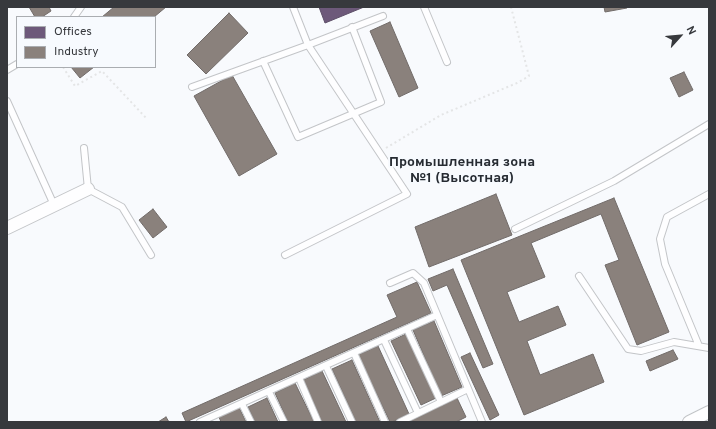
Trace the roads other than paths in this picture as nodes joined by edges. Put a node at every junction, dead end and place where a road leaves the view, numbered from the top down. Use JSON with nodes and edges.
{"nodes":[{"id":1,"x":81,"y":7,"type":"edge"},
{"id":2,"x":293,"y":7,"type":"edge"},
{"id":3,"x":424,"y":7,"type":"edge"},
{"id":4,"x":75,"y":16,"type":"edge"},
{"id":5,"x":383,"y":16,"type":"dead end"},
{"id":6,"x":352,"y":27,"type":"junction"},
{"id":7,"x":308,"y":44,"type":"junction"},
{"id":8,"x":263,"y":61,"type":"junction"},
{"id":9,"x":447,"y":62,"type":"dead end"},
{"id":10,"x":16,"y":65,"type":"edge"},
{"id":11,"x":7,"y":70,"type":"edge"},
{"id":12,"x":192,"y":87,"type":"dead end"},
{"id":13,"x":7,"y":101,"type":"edge"},
{"id":14,"x":354,"y":113,"type":"junction"},
{"id":15,"x":709,"y":124,"type":"edge"},
{"id":16,"x":84,"y":148,"type":"dead end"},
{"id":17,"x":88,"y":189,"type":"junction"},
{"id":18,"x":709,"y":194,"type":"edge"},
{"id":19,"x":54,"y":205,"type":"junction"},
{"id":20,"x":7,"y":228,"type":"edge"},
{"id":21,"x":515,"y":229,"type":"dead end"},
{"id":22,"x":151,"y":256,"type":"dead end"},
{"id":23,"x":284,"y":256,"type":"dead end"},
{"id":24,"x":579,"y":276,"type":"dead end"},
{"id":25,"x":390,"y":283,"type":"dead end"},
{"id":26,"x":437,"y":316,"type":"junction"},
{"id":27,"x":407,"y":329,"type":"junction"},
{"id":28,"x":384,"y":340,"type":"junction"},
{"id":29,"x":699,"y":346,"type":"junction"},
{"id":30,"x":709,"y":348,"type":"edge"},
{"id":31,"x":354,"y":353,"type":"junction"},
{"id":32,"x":326,"y":366,"type":"junction"},
{"id":33,"x":299,"y":378,"type":"junction"},
{"id":34,"x":468,"y":389,"type":"junction"},
{"id":35,"x":269,"y":392,"type":"junction"},
{"id":36,"x":441,"y":402,"type":"junction"},
{"id":37,"x":242,"y":404,"type":"junction"},
{"id":38,"x":709,"y":412,"type":"edge"},
{"id":39,"x":418,"y":413,"type":"junction"},
{"id":40,"x":216,"y":419,"type":"edge"},
{"id":41,"x":200,"y":422,"type":"edge"},
{"id":42,"x":251,"y":422,"type":"edge"},
{"id":43,"x":284,"y":422,"type":"edge"},
{"id":44,"x":318,"y":422,"type":"edge"},
{"id":45,"x":352,"y":422,"type":"edge"},
{"id":46,"x":385,"y":422,"type":"edge"},
{"id":47,"x":400,"y":422,"type":"edge"},
{"id":48,"x":482,"y":422,"type":"edge"},
{"id":49,"x":689,"y":422,"type":"edge"}],
"edges":[{"from":1,"to":4,"type":"lane"},
{"from":2,"to":7,"type":"lane"},
{"from":3,"to":9,"type":"lane"},
{"from":5,"to":6,"type":"lane"},
{"from":6,"to":7,"type":"lane"},
{"from":6,"to":14,"type":"lane"},
{"from":7,"to":8,"type":"lane"},
{"from":7,"to":14,"type":"lane"},
{"from":8,"to":12,"type":"lane"},
{"from":8,"to":14,"type":"lane"},
{"from":10,"to":11,"type":"lane"},
{"from":13,"to":19,"type":"lane"},
{"from":14,"to":23,"type":"lane"},
{"from":15,"to":21,"type":"lane"},
{"from":16,"to":17,"type":"lane"},
{"from":17,"to":19,"type":"street"},
{"from":17,"to":22,"type":"lane"},
{"from":18,"to":29,"type":"lane"},
{"from":19,"to":20,"type":"street"},
{"from":24,"to":29,"type":"lane"},
{"from":25,"to":26,"type":"lane"},
{"from":26,"to":27,"type":"lane"},
{"from":26,"to":34,"type":"lane"},
{"from":27,"to":28,"type":"lane"},
{"from":27,"to":36,"type":"lane"},
{"from":28,"to":31,"type":"lane"},
{"from":28,"to":39,"type":"lane"},
{"from":29,"to":30,"type":"lane"},
{"from":31,"to":32,"type":"lane"},
{"from":31,"to":46,"type":"lane"},
{"from":32,"to":33,"type":"lane"},
{"from":32,"to":45,"type":"lane"},
{"from":33,"to":35,"type":"lane"},
{"from":33,"to":44,"type":"lane"},
{"from":34,"to":36,"type":"lane"},
{"from":34,"to":48,"type":"lane"},
{"from":35,"to":37,"type":"lane"},
{"from":35,"to":43,"type":"lane"},
{"from":36,"to":39,"type":"lane"},
{"from":37,"to":40,"type":"lane"},
{"from":37,"to":42,"type":"lane"},
{"from":38,"to":49,"type":"street"},
{"from":39,"to":47,"type":"lane"},
{"from":40,"to":41,"type":"lane"}]}
